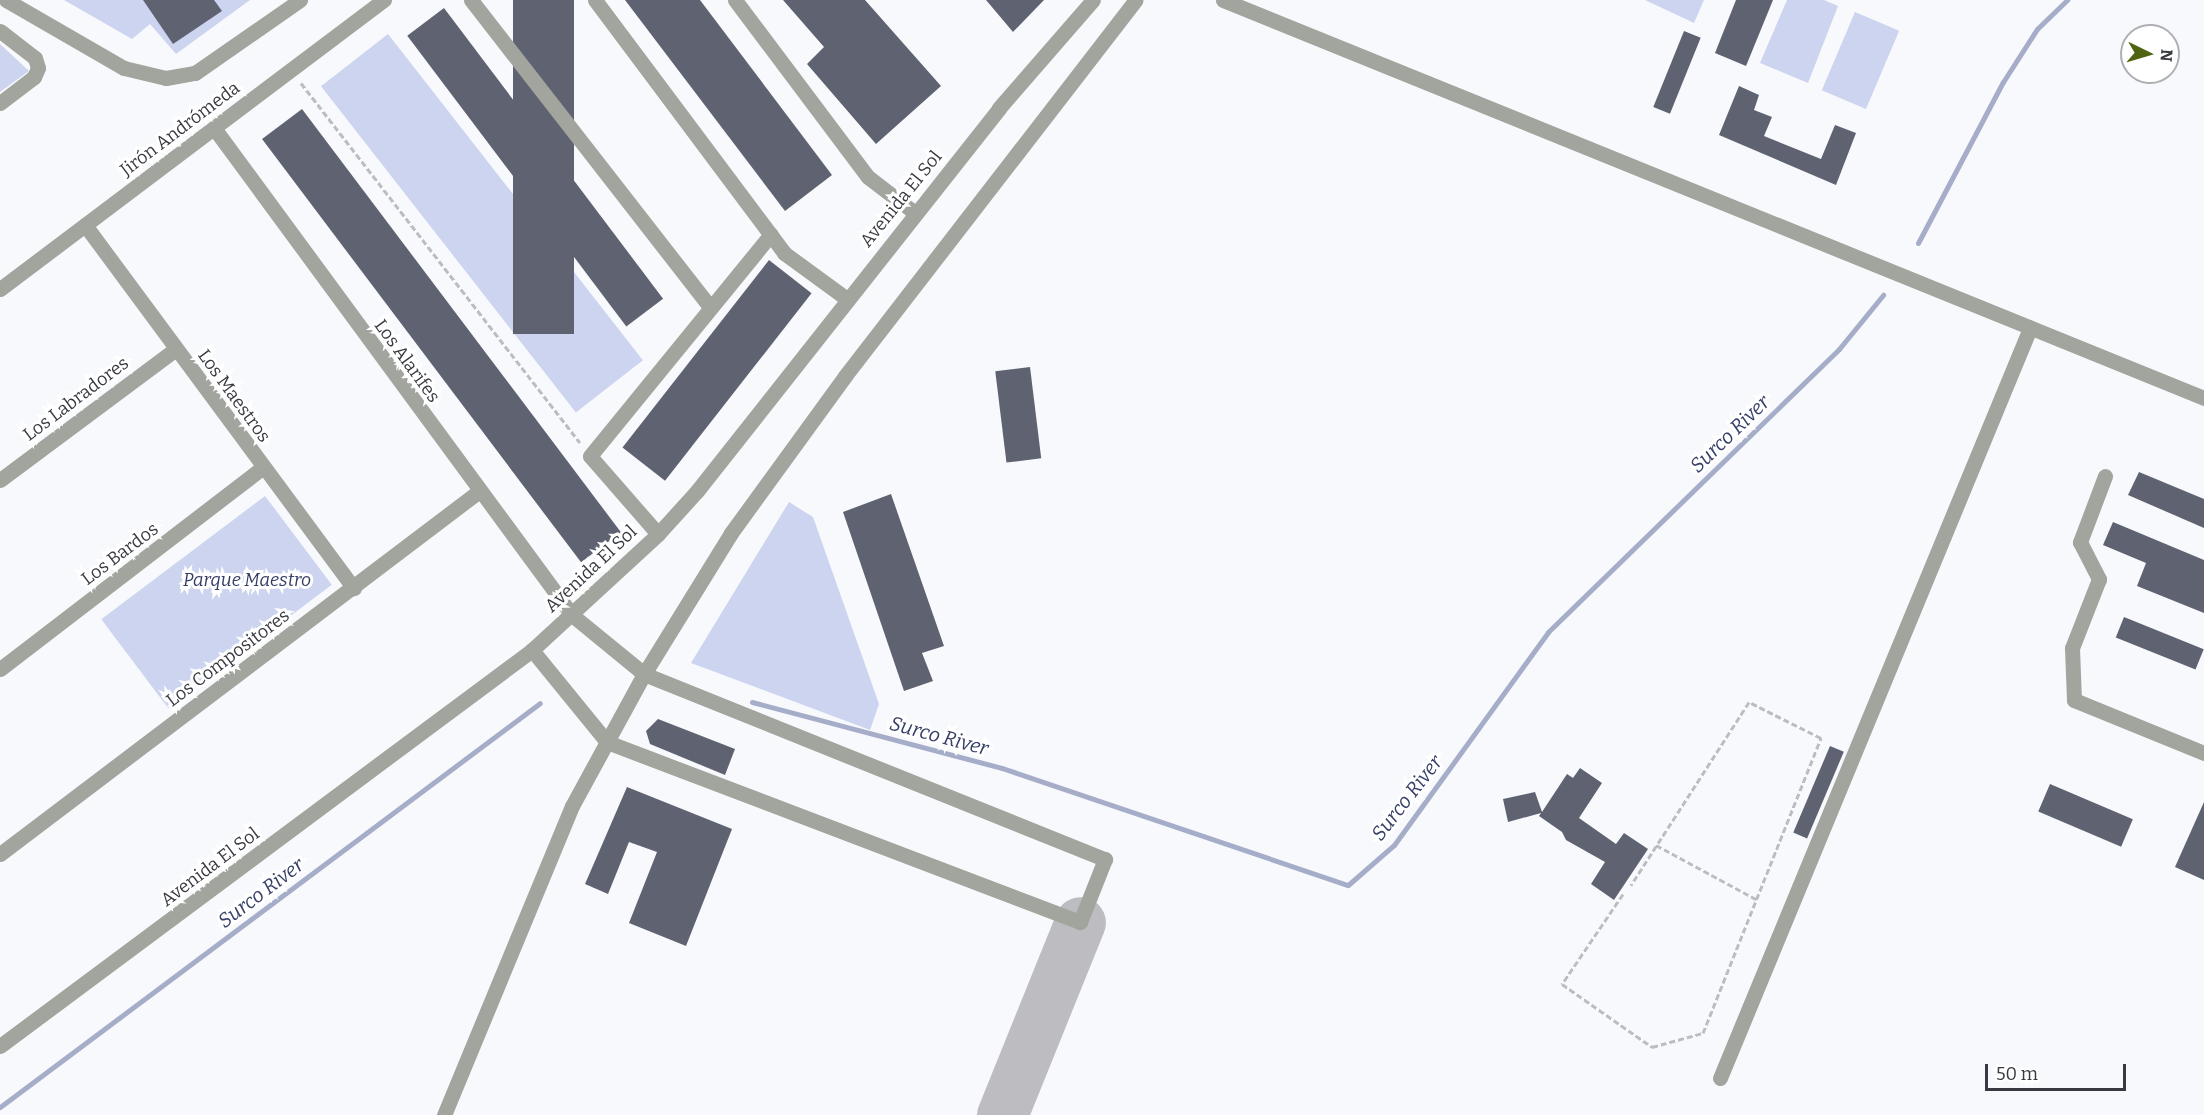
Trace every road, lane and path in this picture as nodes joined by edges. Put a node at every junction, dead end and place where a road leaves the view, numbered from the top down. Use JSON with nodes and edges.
{"nodes":[{"id":1,"x":6,"y":0,"type":"edge"},
{"id":2,"x":300,"y":0,"type":"edge"},
{"id":3,"x":384,"y":0,"type":"edge"},
{"id":4,"x":471,"y":0,"type":"edge"},
{"id":5,"x":595,"y":0,"type":"edge"},
{"id":6,"x":735,"y":0,"type":"edge"},
{"id":7,"x":1093,"y":0,"type":"edge"},
{"id":8,"x":1136,"y":0,"type":"edge"},
{"id":9,"x":1223,"y":0,"type":"edge"},
{"id":10,"x":0,"y":31,"type":"edge"},
{"id":11,"x":290,"y":70,"type":"junction"},
{"id":12,"x":0,"y":103,"type":"edge"},
{"id":13,"x":214,"y":128,"type":"junction"},
{"id":14,"x":915,"y":213,"type":"junction"},
{"id":15,"x":84,"y":225,"type":"junction"},
{"id":16,"x":771,"y":234,"type":"junction"},
{"id":17,"x":0,"y":290,"type":"edge"},
{"id":18,"x":847,"y":299,"type":"junction"},
{"id":19,"x":710,"y":308,"type":"junction"},
{"id":20,"x":2030,"y":327,"type":"junction"},
{"id":21,"x":176,"y":349,"type":"junction"},
{"id":22,"x":2204,"y":398,"type":"edge"},
{"id":23,"x":590,"y":456,"type":"junction"},
{"id":24,"x":262,"y":468,"type":"junction"},
{"id":25,"x":2105,"y":476,"type":"dead end"},
{"id":26,"x":0,"y":480,"type":"edge"},
{"id":27,"x":478,"y":492,"type":"junction"},
{"id":28,"x":658,"y":534,"type":"junction"},
{"id":29,"x":354,"y":588,"type":"junction"},
{"id":30,"x":572,"y":615,"type":"junction"},
{"id":31,"x":532,"y":650,"type":"junction"},
{"id":32,"x":0,"y":669,"type":"edge"},
{"id":33,"x":644,"y":674,"type":"junction"},
{"id":34,"x":607,"y":742,"type":"junction"},
{"id":35,"x":2204,"y":753,"type":"edge"},
{"id":36,"x":1656,"y":845,"type":"junction"},
{"id":37,"x":0,"y":854,"type":"edge"},
{"id":38,"x":1631,"y":885,"type":"dead end"},
{"id":39,"x":1623,"y":894,"type":"dead end"},
{"id":40,"x":1756,"y":899,"type":"junction"},
{"id":41,"x":0,"y":1046,"type":"edge"},
{"id":42,"x":1720,"y":1078,"type":"dead end"},
{"id":43,"x":444,"y":1115,"type":"edge"}],
"edges":[{"from":1,"to":2,"type":"street"},
{"from":3,"to":11,"type":"street","name":"Jirón Andrómeda"},
{"from":4,"to":19,"type":"street"},
{"from":5,"to":16,"type":"street"},
{"from":6,"to":14,"type":"street"},
{"from":7,"to":14,"type":"street","name":"Avenida El Sol"},
{"from":8,"to":33,"type":"street"},
{"from":9,"to":20,"type":"street"},
{"from":10,"to":12,"type":"street"},
{"from":11,"to":13,"type":"street","name":"Jirón Andrómeda"},
{"from":11,"to":23,"type":"path"},
{"from":13,"to":15,"type":"street","name":"Jirón Andrómeda"},
{"from":13,"to":27,"type":"street","name":"Los Alarifes"},
{"from":14,"to":18,"type":"street","name":"Avenida El Sol"},
{"from":15,"to":17,"type":"street","name":"Jirón Andrómeda"},
{"from":15,"to":21,"type":"street","name":"Los Maestros"},
{"from":16,"to":18,"type":"street"},
{"from":16,"to":19,"type":"street"},
{"from":18,"to":28,"type":"street","name":"Avenida El Sol"},
{"from":19,"to":23,"type":"street"},
{"from":20,"to":22,"type":"street"},
{"from":20,"to":42,"type":"street"},
{"from":21,"to":24,"type":"street","name":"Los Maestros"},
{"from":21,"to":26,"type":"street","name":"Los Labradores"},
{"from":23,"to":28,"type":"street"},
{"from":24,"to":29,"type":"street","name":"Los Maestros"},
{"from":24,"to":32,"type":"street","name":"Los Bardos"},
{"from":25,"to":35,"type":"street"},
{"from":27,"to":29,"type":"street","name":"Los Compositores"},
{"from":27,"to":30,"type":"street","name":"Los Alarifes"},
{"from":28,"to":30,"type":"street","name":"Avenida El Sol"},
{"from":29,"to":37,"type":"street","name":"Los Compositores"},
{"from":30,"to":31,"type":"street","name":"Avenida El Sol"},
{"from":30,"to":33,"type":"street","name":"Los Alarifes"},
{"from":31,"to":34,"type":"street"},
{"from":31,"to":41,"type":"street","name":"Avenida El Sol"},
{"from":33,"to":34,"type":"street"},
{"from":33,"to":34,"type":"street","name":"Los Alarifes"},
{"from":34,"to":43,"type":"street"},
{"from":36,"to":38,"type":"path"},
{"from":36,"to":40,"type":"path"},
{"from":36,"to":40,"type":"path"},
{"from":39,"to":40,"type":"path"}]}
